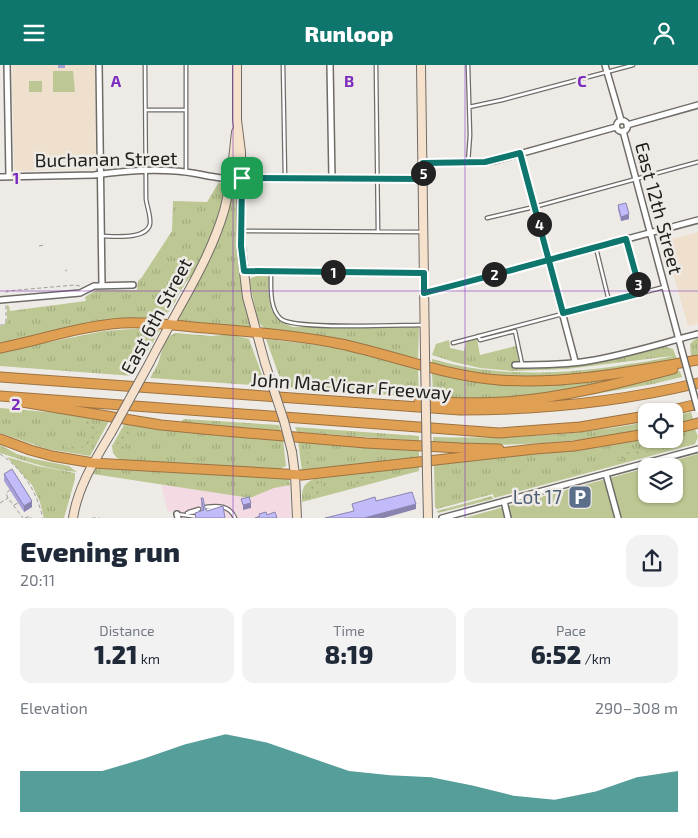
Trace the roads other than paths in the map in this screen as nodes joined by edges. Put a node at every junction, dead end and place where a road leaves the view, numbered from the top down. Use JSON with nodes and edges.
{"nodes":[{"id":1,"x":99,"y":65,"type":"edge"},
{"id":2,"x":145,"y":65,"type":"edge"},
{"id":3,"x":186,"y":65,"type":"edge"},
{"id":4,"x":237,"y":65,"type":"edge"},
{"id":5,"x":283,"y":65,"type":"edge"},
{"id":6,"x":330,"y":65,"type":"edge"},
{"id":7,"x":376,"y":65,"type":"edge"},
{"id":8,"x":421,"y":65,"type":"edge"},
{"id":9,"x":468,"y":65,"type":"edge"},
{"id":10,"x":605,"y":65,"type":"edge"},
{"id":11,"x":633,"y":65,"type":"edge"},
{"id":12,"x":7,"y":67,"type":"edge"},
{"id":13,"x":0,"y":69,"type":"edge"},
{"id":14,"x":607,"y":72,"type":"junction"},
{"id":15,"x":0,"y":84,"type":"edge"},
{"id":16,"x":7,"y":84,"type":"junction"},
{"id":17,"x":698,"y":105,"type":"edge"},
{"id":18,"x":469,"y":107,"type":"junction"},
{"id":19,"x":146,"y":110,"type":"junction"},
{"id":20,"x":185,"y":110,"type":"junction"},
{"id":21,"x":237,"y":120,"type":"junction"},
{"id":22,"x":621,"y":120,"type":"junction"},
{"id":23,"x":627,"y":125,"type":"junction"},
{"id":24,"x":616,"y":127,"type":"junction"},
{"id":25,"x":623,"y":131,"type":"junction"},
{"id":26,"x":520,"y":153,"type":"junction"},
{"id":27,"x":698,"y":162,"type":"edge"},
{"id":28,"x":423,"y":163,"type":"junction"},
{"id":29,"x":468,"y":163,"type":"junction"},
{"id":30,"x":146,"y":171,"type":"junction"},
{"id":31,"x":186,"y":172,"type":"junction"},
{"id":32,"x":101,"y":173,"type":"junction"},
{"id":33,"x":9,"y":176,"type":"junction"},
{"id":34,"x":0,"y":177,"type":"edge"},
{"id":35,"x":242,"y":178,"type":"junction"},
{"id":36,"x":285,"y":179,"type":"junction"},
{"id":37,"x":332,"y":179,"type":"junction"},
{"id":38,"x":379,"y":179,"type":"junction"},
{"id":39,"x":423,"y":179,"type":"junction"},
{"id":40,"x":636,"y":179,"type":"junction"},
{"id":41,"x":231,"y":180,"type":"junction"},
{"id":42,"x":534,"y":207,"type":"junction"},
{"id":43,"x":487,"y":218,"type":"dead end"},
{"id":44,"x":698,"y":220,"type":"edge"},
{"id":45,"x":241,"y":231,"type":"junction"},
{"id":46,"x":378,"y":232,"type":"junction"},
{"id":47,"x":424,"y":232,"type":"junction"},
{"id":48,"x":650,"y":233,"type":"junction"},
{"id":49,"x":102,"y":236,"type":"junction"},
{"id":50,"x":626,"y":239,"type":"junction"},
{"id":51,"x":596,"y":247,"type":"junction"},
{"id":52,"x":548,"y":260,"type":"junction"},
{"id":53,"x":244,"y":271,"type":"junction"},
{"id":54,"x":271,"y":271,"type":"junction"},
{"id":55,"x":424,"y":273,"type":"junction"},
{"id":56,"x":133,"y":285,"type":"dead end"},
{"id":57,"x":102,"y":286,"type":"junction"},
{"id":58,"x":665,"y":287,"type":"junction"},
{"id":59,"x":424,"y":293,"type":"junction"},
{"id":60,"x":641,"y":293,"type":"junction"},
{"id":61,"x":0,"y":300,"type":"edge"},
{"id":62,"x":609,"y":301,"type":"junction"},
{"id":63,"x":563,"y":313,"type":"junction"},
{"id":64,"x":169,"y":325,"type":"junction"},
{"id":65,"x":425,"y":325,"type":"junction"},
{"id":66,"x":514,"y":327,"type":"junction"},
{"id":67,"x":515,"y":331,"type":"junction"},
{"id":68,"x":256,"y":333,"type":"junction"},
{"id":69,"x":698,"y":334,"type":"edge"},
{"id":70,"x":478,"y":336,"type":"junction"},
{"id":71,"x":679,"y":339,"type":"junction"},
{"id":72,"x":453,"y":343,"type":"dead end"},
{"id":73,"x":0,"y":347,"type":"edge"},
{"id":74,"x":575,"y":361,"type":"junction"},
{"id":75,"x":698,"y":361,"type":"edge"},
{"id":76,"x":515,"y":365,"type":"dead end"},
{"id":77,"x":523,"y":365,"type":"junction"},
{"id":78,"x":0,"y":377,"type":"edge"},
{"id":79,"x":698,"y":383,"type":"edge"},
{"id":80,"x":3,"y":397,"type":"edge"},
{"id":81,"x":337,"y":401,"type":"junction"},
{"id":82,"x":698,"y":404,"type":"edge"},
{"id":83,"x":683,"y":408,"type":"edge"},
{"id":84,"x":698,"y":409,"type":"edge"},
{"id":85,"x":638,"y":417,"type":"edge"},
{"id":86,"x":698,"y":423,"type":"edge"},
{"id":87,"x":683,"y":427,"type":"edge"},
{"id":88,"x":638,"y":435,"type":"edge"},
{"id":89,"x":0,"y":439,"type":"edge"},
{"id":90,"x":535,"y":449,"type":"junction"},
{"id":91,"x":698,"y":449,"type":"edge"},
{"id":92,"x":93,"y":463,"type":"junction"},
{"id":93,"x":606,"y":473,"type":"junction"},
{"id":94,"x":295,"y":475,"type":"junction"},
{"id":95,"x":504,"y":501,"type":"junction"},
{"id":96,"x":223,"y":507,"type":"junction"},
{"id":97,"x":200,"y":513,"type":"edge"},
{"id":98,"x":214,"y":514,"type":"edge"},
{"id":99,"x":179,"y":515,"type":"edge"},
{"id":100,"x":73,"y":518,"type":"edge"},
{"id":101,"x":235,"y":518,"type":"edge"},
{"id":102,"x":297,"y":518,"type":"edge"},
{"id":103,"x":428,"y":518,"type":"edge"},
{"id":104,"x":442,"y":518,"type":"edge"},
{"id":105,"x":508,"y":518,"type":"edge"},
{"id":106,"x":618,"y":518,"type":"edge"}],
"edges":[{"from":1,"to":32,"type":"street"},
{"from":2,"to":19,"type":"lane"},
{"from":3,"to":20,"type":"lane"},
{"from":4,"to":21,"type":"main road"},
{"from":5,"to":36,"type":"lane"},
{"from":6,"to":37,"type":"street"},
{"from":7,"to":38,"type":"lane"},
{"from":8,"to":28,"type":"main road"},
{"from":9,"to":18,"type":"lane"},
{"from":10,"to":14,"type":"street","name":"East 12th Street"},
{"from":11,"to":14,"type":"lane"},
{"from":12,"to":13,"type":"lane"},
{"from":12,"to":16,"type":"street"},
{"from":14,"to":18,"type":"lane"},
{"from":14,"to":22,"type":"street","name":"East 12th Street"},
{"from":15,"to":16,"type":"street"},
{"from":16,"to":33,"type":"street"},
{"from":17,"to":23,"type":"street"},
{"from":18,"to":29,"type":"lane"},
{"from":19,"to":20,"type":"lane"},
{"from":19,"to":30,"type":"lane"},
{"from":20,"to":31,"type":"lane"},
{"from":21,"to":35,"type":"main road"},
{"from":21,"to":41,"type":"main road","name":"East 6th Street"},
{"from":22,"to":23,"type":"street"},
{"from":22,"to":24,"type":"street"},
{"from":23,"to":25,"type":"street"},
{"from":24,"to":25,"type":"street"},
{"from":24,"to":26,"type":"street"},
{"from":25,"to":40,"type":"street","name":"East 12th Street"},
{"from":26,"to":29,"type":"street"},
{"from":26,"to":42,"type":"street"},
{"from":27,"to":40,"type":"lane"},
{"from":28,"to":29,"type":"street"},
{"from":28,"to":39,"type":"main road"},
{"from":30,"to":31,"type":"street","name":"Buchanan Street"},
{"from":30,"to":32,"type":"street","name":"Buchanan Street"},
{"from":30,"to":49,"type":"lane"},
{"from":31,"to":41,"type":"street","name":"Buchanan Street"},
{"from":32,"to":33,"type":"street","name":"Buchanan Street"},
{"from":32,"to":49,"type":"street"},
{"from":33,"to":34,"type":"street","name":"Buchanan Street"},
{"from":35,"to":36,"type":"street","name":"Buchanan Street"},
{"from":35,"to":41,"type":"street","name":"Buchanan Street"},
{"from":35,"to":45,"type":"main road"},
{"from":36,"to":37,"type":"street","name":"Buchanan Street"},
{"from":37,"to":38,"type":"street","name":"Buchanan Street"},
{"from":38,"to":39,"type":"street","name":"Buchanan Street"},
{"from":38,"to":46,"type":"lane"},
{"from":39,"to":47,"type":"main road"},
{"from":40,"to":42,"type":"lane"},
{"from":40,"to":48,"type":"street","name":"East 12th Street"},
{"from":41,"to":64,"type":"main road","name":"East 6th Street"},
{"from":42,"to":43,"type":"lane"},
{"from":42,"to":52,"type":"street"},
{"from":44,"to":48,"type":"street"},
{"from":45,"to":46,"type":"lane"},
{"from":45,"to":53,"type":"main road"},
{"from":46,"to":47,"type":"lane"},
{"from":47,"to":55,"type":"main road"},
{"from":48,"to":50,"type":"street"},
{"from":48,"to":58,"type":"street","name":"East 12th Street"},
{"from":49,"to":57,"type":"street"},
{"from":50,"to":51,"type":"street"},
{"from":50,"to":60,"type":"lane"},
{"from":51,"to":52,"type":"street"},
{"from":51,"to":62,"type":"lane"},
{"from":52,"to":59,"type":"street"},
{"from":52,"to":63,"type":"street"},
{"from":53,"to":54,"type":"street"},
{"from":53,"to":68,"type":"main road"},
{"from":54,"to":55,"type":"street"},
{"from":54,"to":65,"type":"lane"},
{"from":55,"to":59,"type":"main road"},
{"from":56,"to":57,"type":"street"},
{"from":57,"to":61,"type":"street"},
{"from":58,"to":60,"type":"lane"},
{"from":58,"to":71,"type":"street","name":"East 12th Street"},
{"from":59,"to":65,"type":"main road"},
{"from":60,"to":62,"type":"lane"},
{"from":62,"to":63,"type":"lane"},
{"from":63,"to":66,"type":"lane"},
{"from":63,"to":74,"type":"street"},
{"from":64,"to":68,"type":"highway"},
{"from":64,"to":73,"type":"highway"},
{"from":64,"to":92,"type":"main road","name":"East 6th Street","bridge":true},
{"from":65,"to":103,"type":"main road","bridge":true},
{"from":66,"to":67,"type":"lane"},
{"from":66,"to":70,"type":"lane"},
{"from":67,"to":70,"type":"lane"},
{"from":67,"to":77,"type":"lane"},
{"from":68,"to":75,"type":"highway"},
{"from":68,"to":94,"type":"main road","bridge":true},
{"from":69,"to":71,"type":"street"},
{"from":70,"to":72,"type":"lane"},
{"from":71,"to":74,"type":"street"},
{"from":71,"to":84,"type":"street","name":"East 12th Street","bridge":true},
{"from":74,"to":77,"type":"street"},
{"from":75,"to":81,"type":"highway"},
{"from":76,"to":77,"type":"street"},
{"from":78,"to":81,"type":"highway","name":"John MacVicar Freeway"},
{"from":79,"to":81,"type":"highway","name":"John MacVicar Freeway"},
{"from":80,"to":85,"type":"highway","name":"John MacVicar Freeway"},
{"from":80,"to":90,"type":"highway"},
{"from":82,"to":83,"type":"highway"},
{"from":86,"to":87,"type":"highway"},
{"from":88,"to":90,"type":"highway"},
{"from":89,"to":92,"type":"highway"},
{"from":90,"to":94,"type":"highway"},
{"from":91,"to":93,"type":"street"},
{"from":92,"to":94,"type":"highway"},
{"from":92,"to":100,"type":"main road","name":"East 6th Street"},
{"from":93,"to":95,"type":"street"},
{"from":93,"to":106,"type":"street"},
{"from":94,"to":102,"type":"main road"},
{"from":95,"to":104,"type":"street"},
{"from":95,"to":105,"type":"street"},
{"from":96,"to":96,"type":"lane"},
{"from":96,"to":98,"type":"lane"},
{"from":96,"to":101,"type":"lane"},
{"from":97,"to":99,"type":"lane"},
{"from":97,"to":99,"type":"lane"}]}
